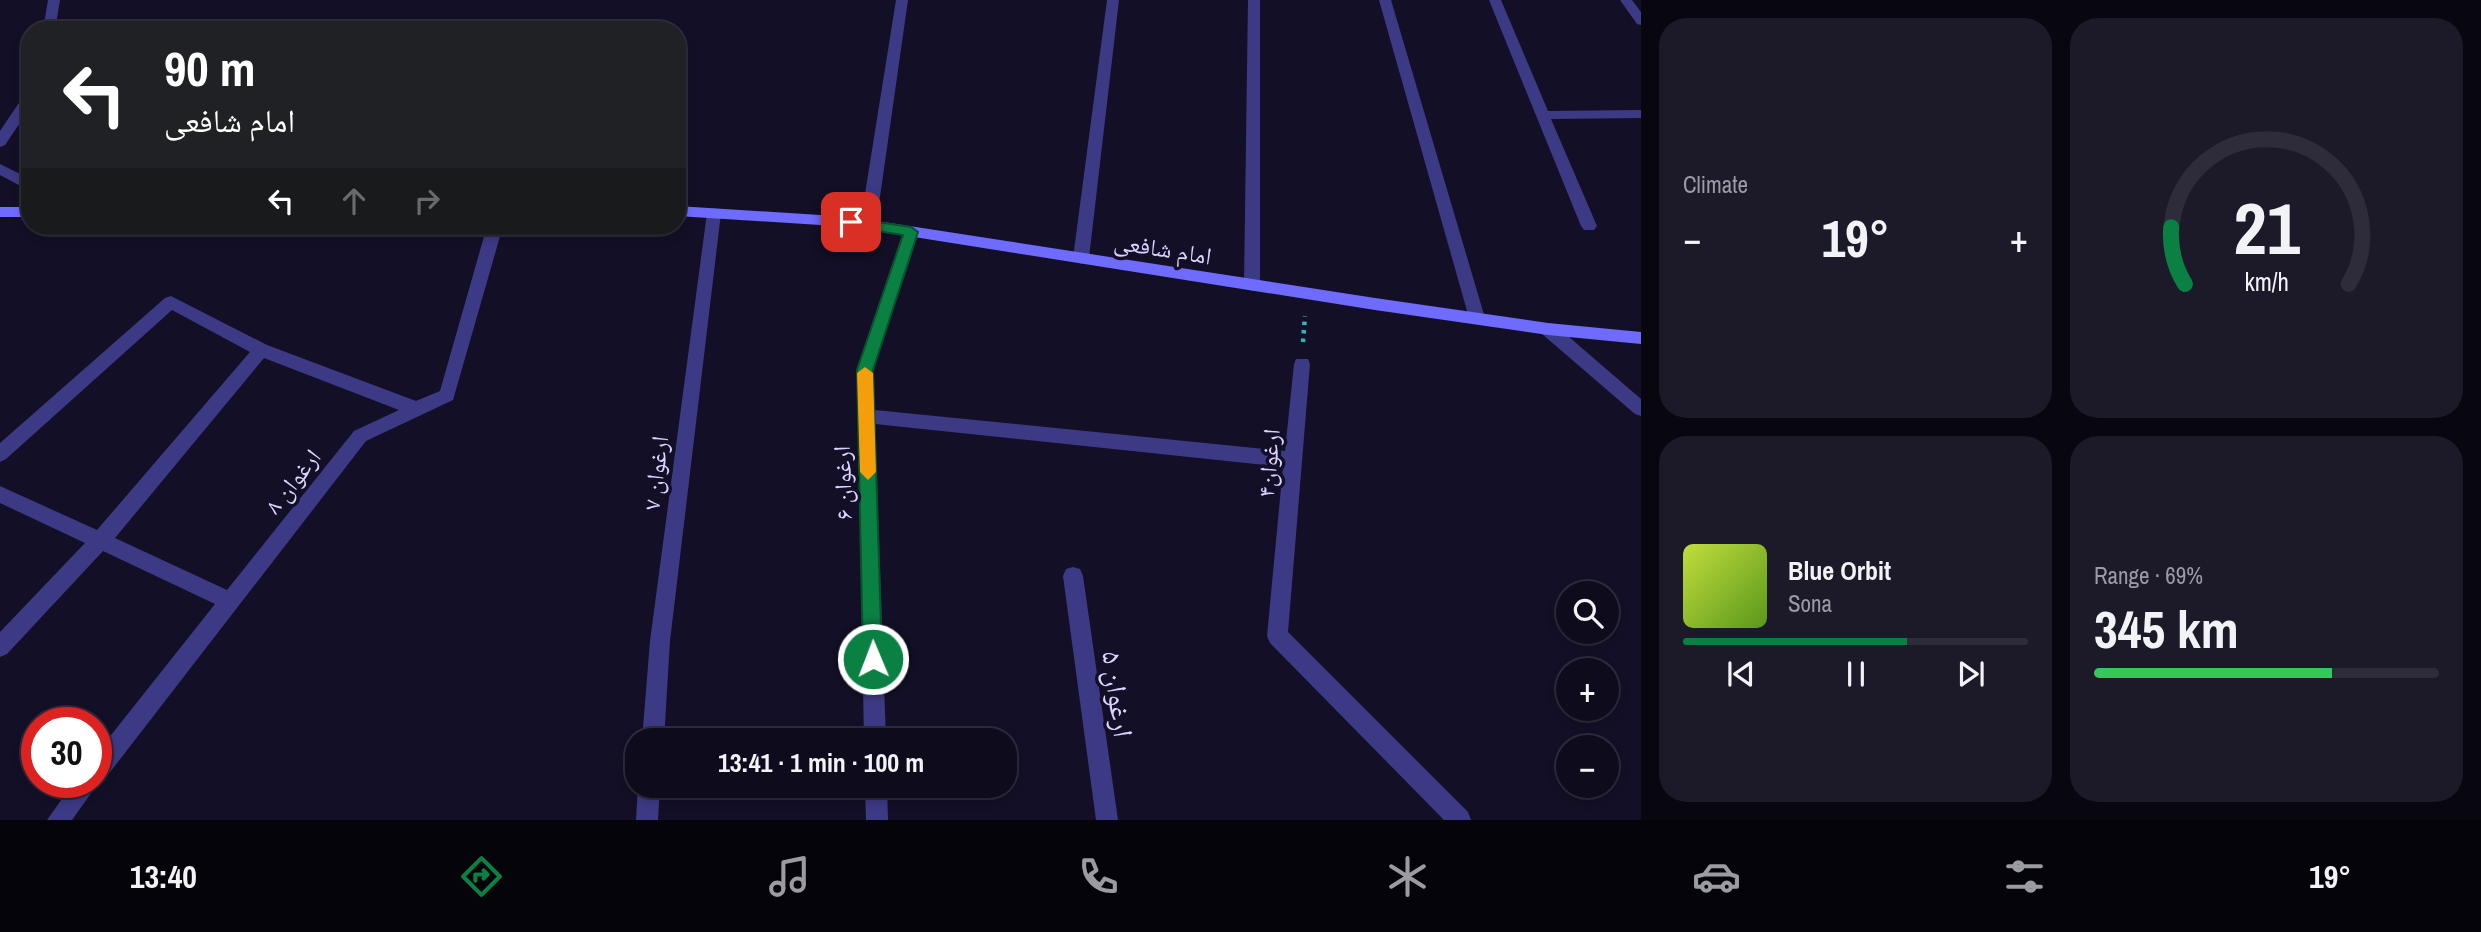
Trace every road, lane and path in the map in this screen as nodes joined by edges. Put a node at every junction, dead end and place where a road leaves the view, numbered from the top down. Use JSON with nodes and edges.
{"nodes":[{"id":1,"x":54,"y":0,"type":"edge"},
{"id":2,"x":902,"y":0,"type":"edge"},
{"id":3,"x":1112,"y":0,"type":"edge"},
{"id":4,"x":1254,"y":0,"type":"edge"},
{"id":5,"x":1385,"y":0,"type":"edge"},
{"id":6,"x":1495,"y":0,"type":"edge"},
{"id":7,"x":1626,"y":0,"type":"edge"},
{"id":8,"x":50,"y":21,"type":"edge"},
{"id":9,"x":1641,"y":21,"type":"edge"},
{"id":10,"x":21,"y":110,"type":"edge"},
{"id":11,"x":1641,"y":114,"type":"edge"},
{"id":12,"x":1543,"y":115,"type":"junction"},
{"id":13,"x":0,"y":142,"type":"edge"},
{"id":14,"x":0,"y":169,"type":"edge"},
{"id":15,"x":21,"y":181,"type":"edge"},
{"id":16,"x":686,"y":211,"type":"edge"},
{"id":17,"x":0,"y":212,"type":"edge"},
{"id":18,"x":21,"y":212,"type":"edge"},
{"id":19,"x":714,"y":213,"type":"junction"},
{"id":20,"x":868,"y":225,"type":"junction"},
{"id":21,"x":1589,"y":226,"type":"dead end"},
{"id":22,"x":911,"y":232,"type":"junction"},
{"id":23,"x":492,"y":235,"type":"edge"},
{"id":24,"x":1081,"y":258,"type":"junction"},
{"id":25,"x":1252,"y":285,"type":"junction"},
{"id":26,"x":1306,"y":293,"type":"junction"},
{"id":27,"x":1477,"y":318,"type":"junction"},
{"id":28,"x":1548,"y":329,"type":"junction"},
{"id":29,"x":1641,"y":338,"type":"edge"},
{"id":30,"x":261,"y":350,"type":"junction"},
{"id":31,"x":1302,"y":364,"type":"joint"},
{"id":32,"x":1641,"y":409,"type":"edge"},
{"id":33,"x":417,"y":410,"type":"junction"},
{"id":34,"x":866,"y":416,"type":"junction"},
{"id":35,"x":0,"y":454,"type":"edge"},
{"id":36,"x":1292,"y":460,"type":"junction"},
{"id":37,"x":0,"y":494,"type":"edge"},
{"id":38,"x":100,"y":541,"type":"junction"},
{"id":39,"x":1073,"y":576,"type":"dead end"},
{"id":40,"x":230,"y":601,"type":"junction"},
{"id":41,"x":0,"y":647,"type":"edge"},
{"id":42,"x":654,"y":728,"type":"edge"},
{"id":43,"x":875,"y":728,"type":"edge"},
{"id":44,"x":112,"y":752,"type":"edge"},
{"id":45,"x":75,"y":798,"type":"edge"},
{"id":46,"x":648,"y":798,"type":"edge"},
{"id":47,"x":876,"y":798,"type":"edge"},
{"id":48,"x":58,"y":820,"type":"edge"},
{"id":49,"x":647,"y":820,"type":"edge"},
{"id":50,"x":877,"y":820,"type":"edge"},
{"id":51,"x":1107,"y":820,"type":"edge"},
{"id":52,"x":1460,"y":820,"type":"edge"}],
"edges":[{"from":1,"to":8,"type":"street"},
{"from":2,"to":20,"type":"street"},
{"from":3,"to":24,"type":"street"},
{"from":4,"to":25,"type":"street"},
{"from":5,"to":27,"type":"street"},
{"from":6,"to":12,"type":"street"},
{"from":7,"to":9,"type":"street"},
{"from":10,"to":13,"type":"street"},
{"from":11,"to":12,"type":"street"},
{"from":12,"to":21,"type":"street"},
{"from":14,"to":15,"type":"street"},
{"from":16,"to":19,"type":"main road","name":"امام شافعی"},
{"from":17,"to":18,"type":"main road"},
{"from":19,"to":20,"type":"main road","name":"امام شافعی"},
{"from":19,"to":42,"type":"street","name":"ارغوان ۷"},
{"from":20,"to":22,"type":"main road","name":"امام شافعی"},
{"from":22,"to":24,"type":"main road","name":"امام شافعی"},
{"from":22,"to":34,"type":"street","name":"ارغوان ۶"},
{"from":23,"to":33,"type":"street","name":"ارغوان ۸"},
{"from":24,"to":25,"type":"main road","name":"امام شافعی"},
{"from":25,"to":26,"type":"main road","name":"امام شافعی"},
{"from":26,"to":27,"type":"main road","name":"امام شافعی"},
{"from":26,"to":31,"type":"path"},
{"from":27,"to":28,"type":"main road","name":"امام شافعی"},
{"from":28,"to":29,"type":"main road","name":"امام شافعی"},
{"from":28,"to":32,"type":"street"},
{"from":30,"to":33,"type":"street"},
{"from":30,"to":35,"type":"street"},
{"from":30,"to":38,"type":"street"},
{"from":31,"to":36,"type":"street","name":"ارغوان۴"},
{"from":33,"to":40,"type":"street","name":"ارغوان ۸"},
{"from":34,"to":36,"type":"street"},
{"from":34,"to":43,"type":"street","name":"ارغوان ۶"},
{"from":36,"to":52,"type":"street","name":"ارغوان۴"},
{"from":37,"to":38,"type":"street"},
{"from":38,"to":40,"type":"street"},
{"from":38,"to":41,"type":"street"},
{"from":39,"to":51,"type":"street","name":"ارغوان ۵"},
{"from":40,"to":44,"type":"street","name":"ارغوان ۸"},
{"from":45,"to":48,"type":"street"},
{"from":46,"to":49,"type":"street"},
{"from":47,"to":50,"type":"street"}]}
